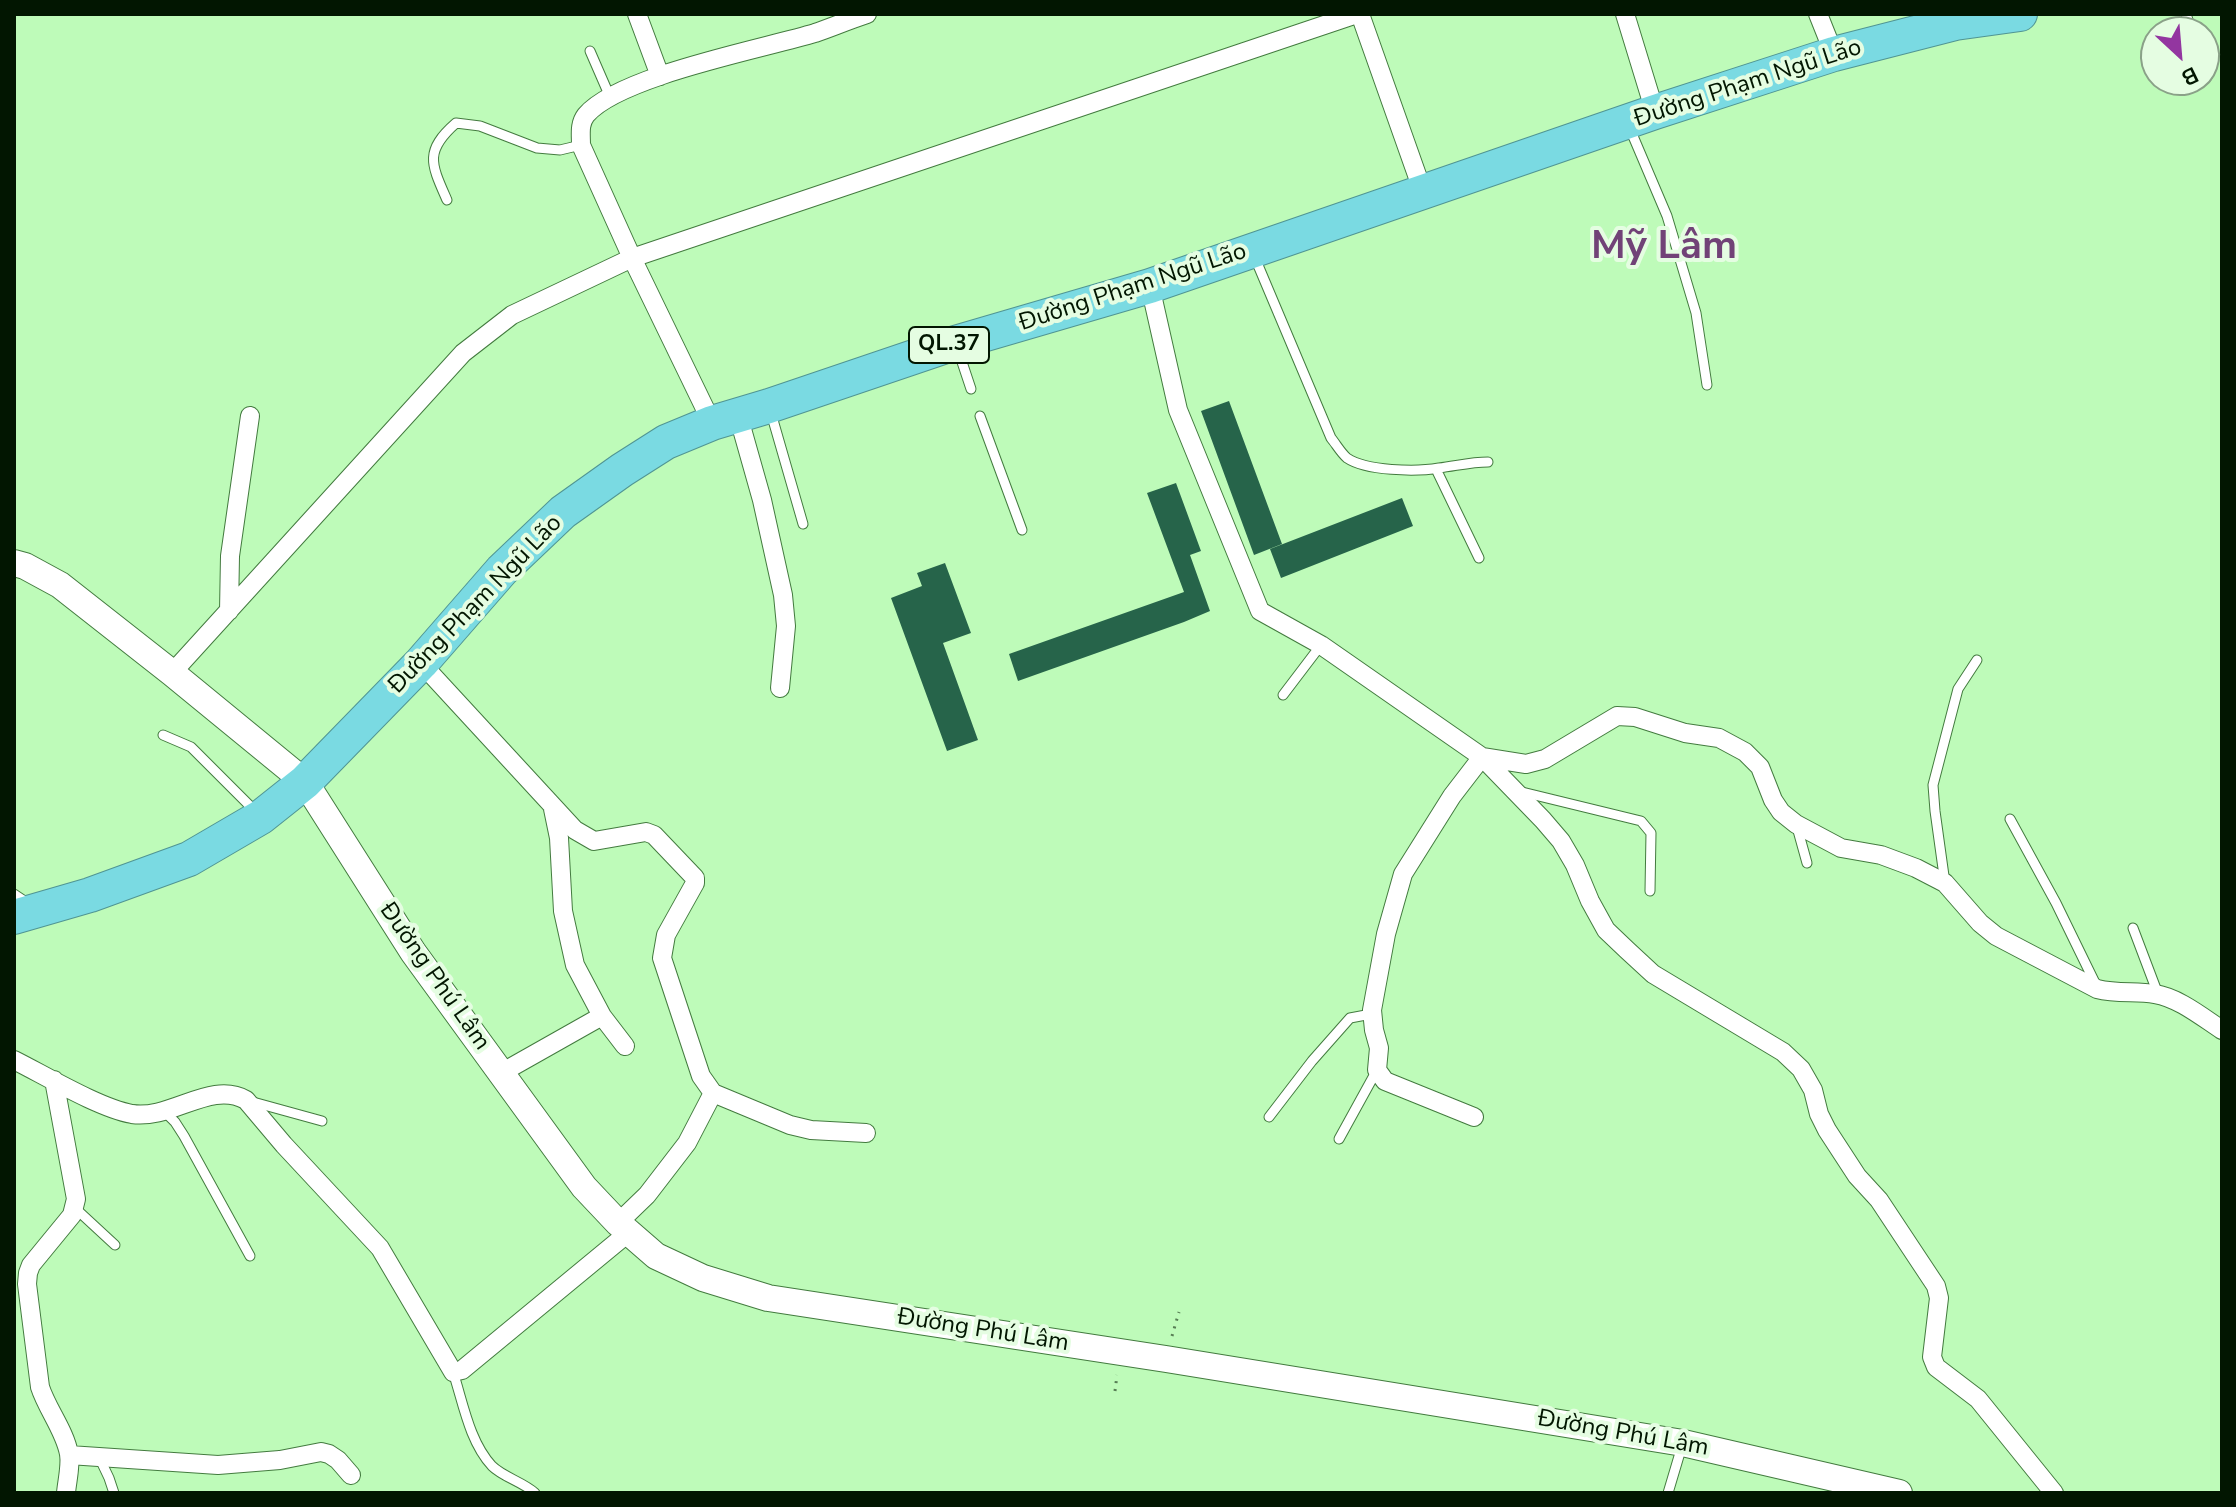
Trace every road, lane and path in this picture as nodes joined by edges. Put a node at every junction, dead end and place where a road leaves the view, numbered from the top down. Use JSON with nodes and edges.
{"nodes":[{"id":1,"x":637,"y":14,"type":"edge"},
{"id":2,"x":867,"y":14,"type":"edge"},
{"id":3,"x":1359,"y":14,"type":"edge"},
{"id":4,"x":1625,"y":14,"type":"edge"},
{"id":5,"x":1818,"y":14,"type":"edge"},
{"id":6,"x":2020,"y":14,"type":"edge"},
{"id":7,"x":590,"y":51,"type":"dead end"},
{"id":8,"x":1834,"y":54,"type":"junction"},
{"id":9,"x":660,"y":76,"type":"junction"},
{"id":10,"x":610,"y":97,"type":"junction"},
{"id":11,"x":1641,"y":117,"type":"junction"},
{"id":12,"x":581,"y":145,"type":"junction"},
{"id":13,"x":1423,"y":192,"type":"junction"},
{"id":14,"x":447,"y":200,"type":"dead end"},
{"id":15,"x":1252,"y":249,"type":"junction"},
{"id":16,"x":632,"y":258,"type":"junction"},
{"id":17,"x":1150,"y":286,"type":"junction"},
{"id":18,"x":955,"y":343,"type":"junction"},
{"id":19,"x":1707,"y":385,"type":"dead end"},
{"id":20,"x":971,"y":389,"type":"dead end"},
{"id":21,"x":740,"y":415,"type":"junction"},
{"id":22,"x":250,"y":416,"type":"dead end"},
{"id":23,"x":980,"y":416,"type":"dead end"},
{"id":24,"x":1488,"y":462,"type":"dead end"},
{"id":25,"x":1436,"y":469,"type":"junction"},
{"id":26,"x":803,"y":524,"type":"dead end"},
{"id":27,"x":1022,"y":530,"type":"dead end"},
{"id":28,"x":1479,"y":558,"type":"dead end"},
{"id":29,"x":14,"y":563,"type":"edge"},
{"id":30,"x":229,"y":611,"type":"junction"},
{"id":31,"x":1321,"y":645,"type":"junction"},
{"id":32,"x":1977,"y":660,"type":"dead end"},
{"id":33,"x":421,"y":663,"type":"junction"},
{"id":34,"x":172,"y":673,"type":"junction"},
{"id":35,"x":780,"y":688,"type":"dead end"},
{"id":36,"x":1283,"y":695,"type":"dead end"},
{"id":37,"x":163,"y":735,"type":"dead end"},
{"id":38,"x":1482,"y":757,"type":"junction"},
{"id":39,"x":305,"y":782,"type":"junction"},
{"id":40,"x":1511,"y":789,"type":"junction"},
{"id":41,"x":553,"y":806,"type":"junction"},
{"id":42,"x":261,"y":817,"type":"junction"},
{"id":43,"x":2010,"y":819,"type":"dead end"},
{"id":44,"x":1796,"y":824,"type":"junction"},
{"id":45,"x":1807,"y":863,"type":"dead end"},
{"id":46,"x":1945,"y":883,"type":"junction"},
{"id":47,"x":1650,"y":891,"type":"dead end"},
{"id":48,"x":22,"y":907,"type":"edge"},
{"id":49,"x":2133,"y":928,"type":"dead end"},
{"id":50,"x":2097,"y":989,"type":"junction"},
{"id":51,"x":2158,"y":994,"type":"junction"},
{"id":52,"x":602,"y":1016,"type":"junction"},
{"id":53,"x":1372,"y":1019,"type":"junction"},
{"id":54,"x":2222,"y":1030,"type":"edge"},
{"id":55,"x":625,"y":1046,"type":"dead end"},
{"id":56,"x":14,"y":1060,"type":"edge"},
{"id":57,"x":1377,"y":1070,"type":"junction"},
{"id":58,"x":501,"y":1073,"type":"junction"},
{"id":59,"x":54,"y":1080,"type":"junction"},
{"id":60,"x":713,"y":1093,"type":"junction"},
{"id":61,"x":246,"y":1100,"type":"junction"},
{"id":62,"x":165,"y":1112,"type":"junction"},
{"id":63,"x":1269,"y":1117,"type":"dead end"},
{"id":64,"x":1474,"y":1117,"type":"dead end"},
{"id":65,"x":322,"y":1121,"type":"dead end"},
{"id":66,"x":866,"y":1133,"type":"dead end"},
{"id":67,"x":1339,"y":1139,"type":"dead end"},
{"id":68,"x":75,"y":1208,"type":"junction"},
{"id":69,"x":623,"y":1228,"type":"junction"},
{"id":70,"x":115,"y":1245,"type":"dead end"},
{"id":71,"x":250,"y":1256,"type":"dead end"},
{"id":72,"x":453,"y":1372,"type":"junction"},
{"id":73,"x":1683,"y":1443,"type":"junction"},
{"id":74,"x":69,"y":1455,"type":"junction"},
{"id":75,"x":99,"y":1457,"type":"junction"},
{"id":76,"x":351,"y":1475,"type":"dead end"},
{"id":77,"x":66,"y":1493,"type":"edge"},
{"id":78,"x":114,"y":1493,"type":"edge"},
{"id":79,"x":535,"y":1493,"type":"edge"},
{"id":80,"x":1668,"y":1493,"type":"edge"},
{"id":81,"x":1899,"y":1493,"type":"edge"},
{"id":82,"x":2054,"y":1493,"type":"edge"}],
"edges":[{"from":1,"to":9,"type":"street"},
{"from":2,"to":9,"type":"street"},
{"from":3,"to":13,"type":"street"},
{"from":3,"to":16,"type":"street"},
{"from":4,"to":11,"type":"street"},
{"from":5,"to":8,"type":"street"},
{"from":6,"to":8,"type":"highway","name":"Đường Phạm Ngũ Lão","number":"QL.37"},
{"from":7,"to":10,"type":"lane"},
{"from":8,"to":11,"type":"highway","name":"Đường Phạm Ngũ Lão","number":"QL.37"},
{"from":9,"to":10,"type":"street"},
{"from":10,"to":12,"type":"street"},
{"from":11,"to":13,"type":"highway","name":"Đường Phạm Ngũ Lão","number":"QL.37"},
{"from":11,"to":19,"type":"lane"},
{"from":12,"to":14,"type":"lane"},
{"from":12,"to":16,"type":"street"},
{"from":13,"to":15,"type":"highway","name":"Đường Phạm Ngũ Lão","number":"QL.37"},
{"from":15,"to":17,"type":"highway","name":"Đường Phạm Ngũ Lão","number":"QL.37"},
{"from":15,"to":25,"type":"lane"},
{"from":16,"to":21,"type":"street"},
{"from":16,"to":30,"type":"street"},
{"from":17,"to":18,"type":"highway","name":"Đường Phạm Ngũ Lão","number":"QL.37"},
{"from":17,"to":31,"type":"street"},
{"from":18,"to":20,"type":"lane"},
{"from":18,"to":21,"type":"highway","name":"Đường Phạm Ngũ Lão","number":"QL.37"},
{"from":21,"to":26,"type":"lane"},
{"from":21,"to":33,"type":"highway","name":"Đường Phạm Ngũ Lão","number":"QL.37"},
{"from":21,"to":35,"type":"street"},
{"from":22,"to":30,"type":"street"},
{"from":23,"to":27,"type":"lane"},
{"from":24,"to":25,"type":"lane"},
{"from":25,"to":28,"type":"lane"},
{"from":29,"to":34,"type":"main road","name":"Đường Phú Lâm"},
{"from":30,"to":34,"type":"street"},
{"from":31,"to":36,"type":"lane"},
{"from":31,"to":38,"type":"street"},
{"from":32,"to":46,"type":"lane"},
{"from":33,"to":39,"type":"highway","name":"Đường Phạm Ngũ Lão","number":"QL.37"},
{"from":33,"to":41,"type":"street"},
{"from":34,"to":39,"type":"main road","name":"Đường Phú Lâm"},
{"from":37,"to":42,"type":"lane"},
{"from":38,"to":40,"type":"street"},
{"from":38,"to":44,"type":"street"},
{"from":38,"to":53,"type":"street"},
{"from":39,"to":42,"type":"highway","name":"Đường Phạm Ngũ Lão","number":"QL.37"},
{"from":39,"to":58,"type":"main road","name":"Đường Phú Lâm"},
{"from":40,"to":47,"type":"lane"},
{"from":40,"to":82,"type":"street"},
{"from":41,"to":52,"type":"street"},
{"from":41,"to":60,"type":"street"},
{"from":42,"to":48,"type":"highway","name":"Đường Phạm Ngũ Lão","number":"QL.37"},
{"from":43,"to":50,"type":"lane"},
{"from":44,"to":45,"type":"lane"},
{"from":44,"to":46,"type":"street"},
{"from":46,"to":50,"type":"street"},
{"from":49,"to":51,"type":"lane"},
{"from":50,"to":51,"type":"street"},
{"from":51,"to":54,"type":"street"},
{"from":52,"to":55,"type":"street"},
{"from":52,"to":58,"type":"street"},
{"from":53,"to":57,"type":"street"},
{"from":53,"to":63,"type":"lane"},
{"from":56,"to":59,"type":"street"},
{"from":57,"to":64,"type":"street"},
{"from":57,"to":67,"type":"lane"},
{"from":58,"to":69,"type":"main road","name":"Đường Phú Lâm"},
{"from":59,"to":62,"type":"street"},
{"from":59,"to":68,"type":"street"},
{"from":60,"to":66,"type":"street"},
{"from":60,"to":69,"type":"street"},
{"from":61,"to":62,"type":"street"},
{"from":61,"to":65,"type":"lane"},
{"from":61,"to":72,"type":"street"},
{"from":62,"to":71,"type":"lane"},
{"from":68,"to":70,"type":"lane"},
{"from":68,"to":74,"type":"street"},
{"from":69,"to":72,"type":"street"},
{"from":69,"to":73,"type":"main road","name":"Đường Phú Lâm"},
{"from":72,"to":79,"type":"lane"},
{"from":73,"to":80,"type":"lane"},
{"from":73,"to":81,"type":"main road","name":"Đường Phú Lâm"},
{"from":74,"to":75,"type":"street"},
{"from":74,"to":77,"type":"street"},
{"from":75,"to":76,"type":"street"},
{"from":75,"to":78,"type":"lane"}]}
